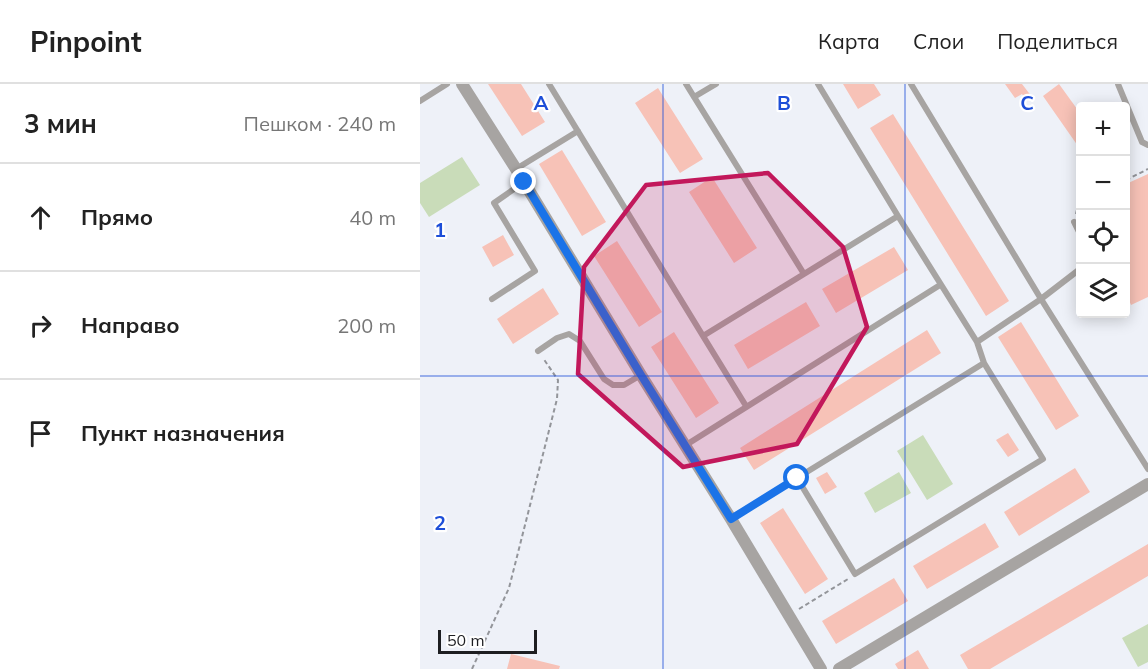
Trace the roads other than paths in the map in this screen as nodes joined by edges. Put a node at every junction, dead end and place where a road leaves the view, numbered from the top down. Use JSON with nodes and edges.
{"nodes":[{"id":1,"x":447,"y":84,"type":"edge"},
{"id":2,"x":462,"y":84,"type":"edge"},
{"id":3,"x":549,"y":84,"type":"edge"},
{"id":4,"x":686,"y":84,"type":"edge"},
{"id":5,"x":716,"y":84,"type":"edge"},
{"id":6,"x":818,"y":84,"type":"edge"},
{"id":7,"x":911,"y":84,"type":"edge"},
{"id":8,"x":1118,"y":84,"type":"edge"},
{"id":9,"x":694,"y":98,"type":"junction"},
{"id":10,"x":420,"y":101,"type":"edge"},
{"id":11,"x":578,"y":131,"type":"junction"},
{"id":12,"x":1148,"y":145,"type":"edge"},
{"id":13,"x":516,"y":169,"type":"junction"},
{"id":14,"x":524,"y":182,"type":"junction"},
{"id":15,"x":897,"y":216,"type":"junction"},
{"id":16,"x":1074,"y":222,"type":"road end"},
{"id":17,"x":1076,"y":226,"type":"edge"},
{"id":18,"x":1076,"y":272,"type":"edge"},
{"id":19,"x":804,"y":274,"type":"junction"},
{"id":20,"x":940,"y":285,"type":"junction"},
{"id":21,"x":492,"y":299,"type":"dead end"},
{"id":22,"x":1041,"y":299,"type":"junction"},
{"id":23,"x":703,"y":336,"type":"junction"},
{"id":24,"x":977,"y":342,"type":"junction"},
{"id":25,"x":538,"y":351,"type":"road end"},
{"id":26,"x":984,"y":363,"type":"junction"},
{"id":27,"x":641,"y":375,"type":"junction"},
{"id":28,"x":746,"y":406,"type":"junction"},
{"id":29,"x":686,"y":445,"type":"junction"},
{"id":30,"x":1148,"y":469,"type":"edge"},
{"id":31,"x":797,"y":478,"type":"junction"},
{"id":32,"x":1148,"y":484,"type":"edge"},
{"id":33,"x":731,"y":519,"type":"junction"},
{"id":34,"x":821,"y":669,"type":"edge"},
{"id":35,"x":839,"y":669,"type":"edge"}],
"edges":[{"from":1,"to":10,"type":"lane"},
{"from":2,"to":13,"type":"street"},
{"from":3,"to":11,"type":"lane"},
{"from":4,"to":9,"type":"lane"},
{"from":5,"to":9,"type":"lane"},
{"from":6,"to":15,"type":"lane"},
{"from":7,"to":22,"type":"lane"},
{"from":8,"to":12,"type":"lane"},
{"from":9,"to":19,"type":"lane"},
{"from":11,"to":13,"type":"lane"},
{"from":11,"to":23,"type":"lane"},
{"from":13,"to":14,"type":"street"},
{"from":14,"to":21,"type":"lane"},
{"from":14,"to":27,"type":"street"},
{"from":15,"to":19,"type":"lane"},
{"from":15,"to":20,"type":"lane"},
{"from":16,"to":17,"type":"lane"},
{"from":18,"to":22,"type":"lane"},
{"from":19,"to":23,"type":"lane"},
{"from":20,"to":24,"type":"lane"},
{"from":20,"to":28,"type":"lane"},
{"from":22,"to":24,"type":"lane"},
{"from":22,"to":30,"type":"lane"},
{"from":23,"to":28,"type":"lane"},
{"from":24,"to":26,"type":"lane"},
{"from":25,"to":27,"type":"lane"},
{"from":26,"to":31,"type":"lane"},
{"from":26,"to":31,"type":"lane"},
{"from":27,"to":29,"type":"street"},
{"from":28,"to":29,"type":"lane"},
{"from":29,"to":33,"type":"street"},
{"from":31,"to":33,"type":"lane"},
{"from":32,"to":35,"type":"street"},
{"from":33,"to":34,"type":"street"}]}
